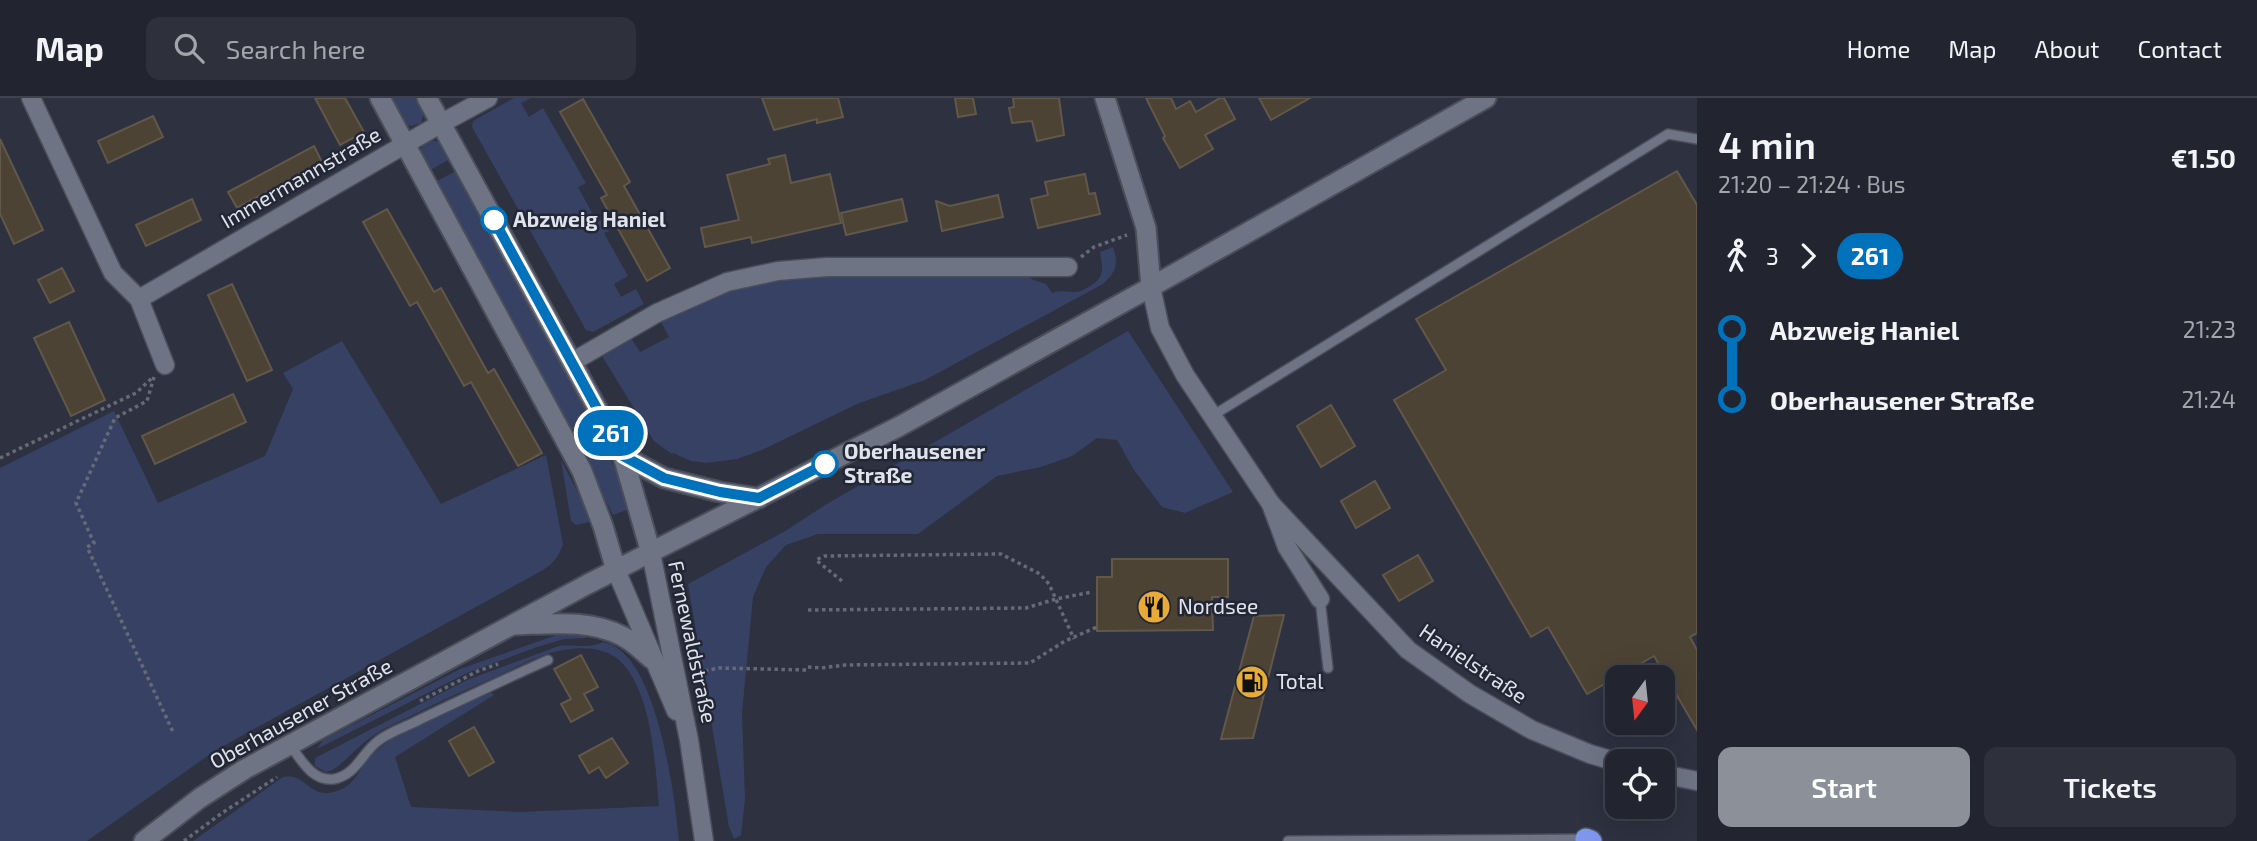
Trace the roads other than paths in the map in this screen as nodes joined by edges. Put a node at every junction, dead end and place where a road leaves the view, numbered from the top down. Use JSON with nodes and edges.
{"nodes":[{"id":1,"x":31,"y":98,"type":"edge"},
{"id":2,"x":380,"y":98,"type":"edge"},
{"id":3,"x":427,"y":98,"type":"edge"},
{"id":4,"x":488,"y":98,"type":"edge"},
{"id":5,"x":1105,"y":98,"type":"edge"},
{"id":6,"x":1486,"y":98,"type":"edge"},
{"id":7,"x":440,"y":124,"type":"junction"},
{"id":8,"x":1697,"y":139,"type":"edge"},
{"id":9,"x":404,"y":145,"type":"junction"},
{"id":10,"x":1068,"y":267,"type":"road end"},
{"id":11,"x":1151,"y":287,"type":"junction"},
{"id":12,"x":139,"y":299,"type":"junction"},
{"id":13,"x":572,"y":362,"type":"junction"},
{"id":14,"x":160,"y":370,"type":"road end"},
{"id":15,"x":1212,"y":416,"type":"junction"},
{"id":16,"x":623,"y":456,"type":"junction"},
{"id":17,"x":759,"y":498,"type":"junction"},
{"id":18,"x":1270,"y":504,"type":"junction"},
{"id":19,"x":651,"y":553,"type":"junction"},
{"id":20,"x":616,"y":570,"type":"junction"},
{"id":21,"x":1320,"y":599,"type":"joint"},
{"id":22,"x":510,"y":625,"type":"junction"},
{"id":23,"x":652,"y":659,"type":"junction"},
{"id":24,"x":548,"y":660,"type":"dead end"},
{"id":25,"x":1328,"y":668,"type":"dead end"},
{"id":26,"x":689,"y":740,"type":"junction"},
{"id":27,"x":290,"y":745,"type":"junction"},
{"id":28,"x":1605,"y":758,"type":"edge"},
{"id":29,"x":1675,"y":777,"type":"edge"},
{"id":30,"x":1697,"y":781,"type":"edge"},
{"id":31,"x":704,"y":838,"type":"edge"},
{"id":32,"x":1589,"y":840,"type":"edge"},
{"id":33,"x":144,"y":841,"type":"edge"},
{"id":34,"x":1288,"y":841,"type":"edge"}],
"edges":[{"from":1,"to":12,"type":"street"},
{"from":2,"to":9,"type":"main road"},
{"from":3,"to":7,"type":"main road"},
{"from":4,"to":7,"type":"street","name":"Immermannstraße"},
{"from":5,"to":11,"type":"main road"},
{"from":6,"to":11,"type":"main road","name":"Oberhausener Straße"},
{"from":7,"to":9,"type":"street","name":"Immermannstraße"},
{"from":7,"to":13,"type":"main road"},
{"from":8,"to":15,"type":"lane"},
{"from":9,"to":12,"type":"street","name":"Immermannstraße"},
{"from":9,"to":20,"type":"main road"},
{"from":10,"to":13,"type":"street"},
{"from":11,"to":15,"type":"street","name":"Hanielstraße"},
{"from":11,"to":17,"type":"main road","name":"Oberhausener Straße"},
{"from":12,"to":14,"type":"street"},
{"from":13,"to":16,"type":"main road"},
{"from":15,"to":18,"type":"street","name":"Hanielstraße"},
{"from":16,"to":17,"type":"main road"},
{"from":16,"to":19,"type":"main road"},
{"from":17,"to":19,"type":"main road","name":"Oberhausener Straße"},
{"from":18,"to":21,"type":"street","name":"Hanielstraße"},
{"from":18,"to":28,"type":"street","name":"Hanielstraße"},
{"from":19,"to":20,"type":"main road","name":"Oberhausener Straße"},
{"from":19,"to":26,"type":"street","name":"Fernewaldstraße"},
{"from":20,"to":22,"type":"main road","name":"Oberhausener Straße"},
{"from":20,"to":23,"type":"street","name":"Fernewaldstraße"},
{"from":21,"to":25,"type":"lane"},
{"from":22,"to":23,"type":"main road","name":"Fernewaldstraße"},
{"from":22,"to":27,"type":"main road","name":"Oberhausener Straße"},
{"from":23,"to":26,"type":"street","name":"Fernewaldstraße"},
{"from":24,"to":27,"type":"lane"},
{"from":26,"to":31,"type":"street","name":"Fernewaldstraße"},
{"from":27,"to":33,"type":"main road","name":"Oberhausener Straße"},
{"from":29,"to":30,"type":"street"},
{"from":32,"to":34,"type":"lane"}]}
